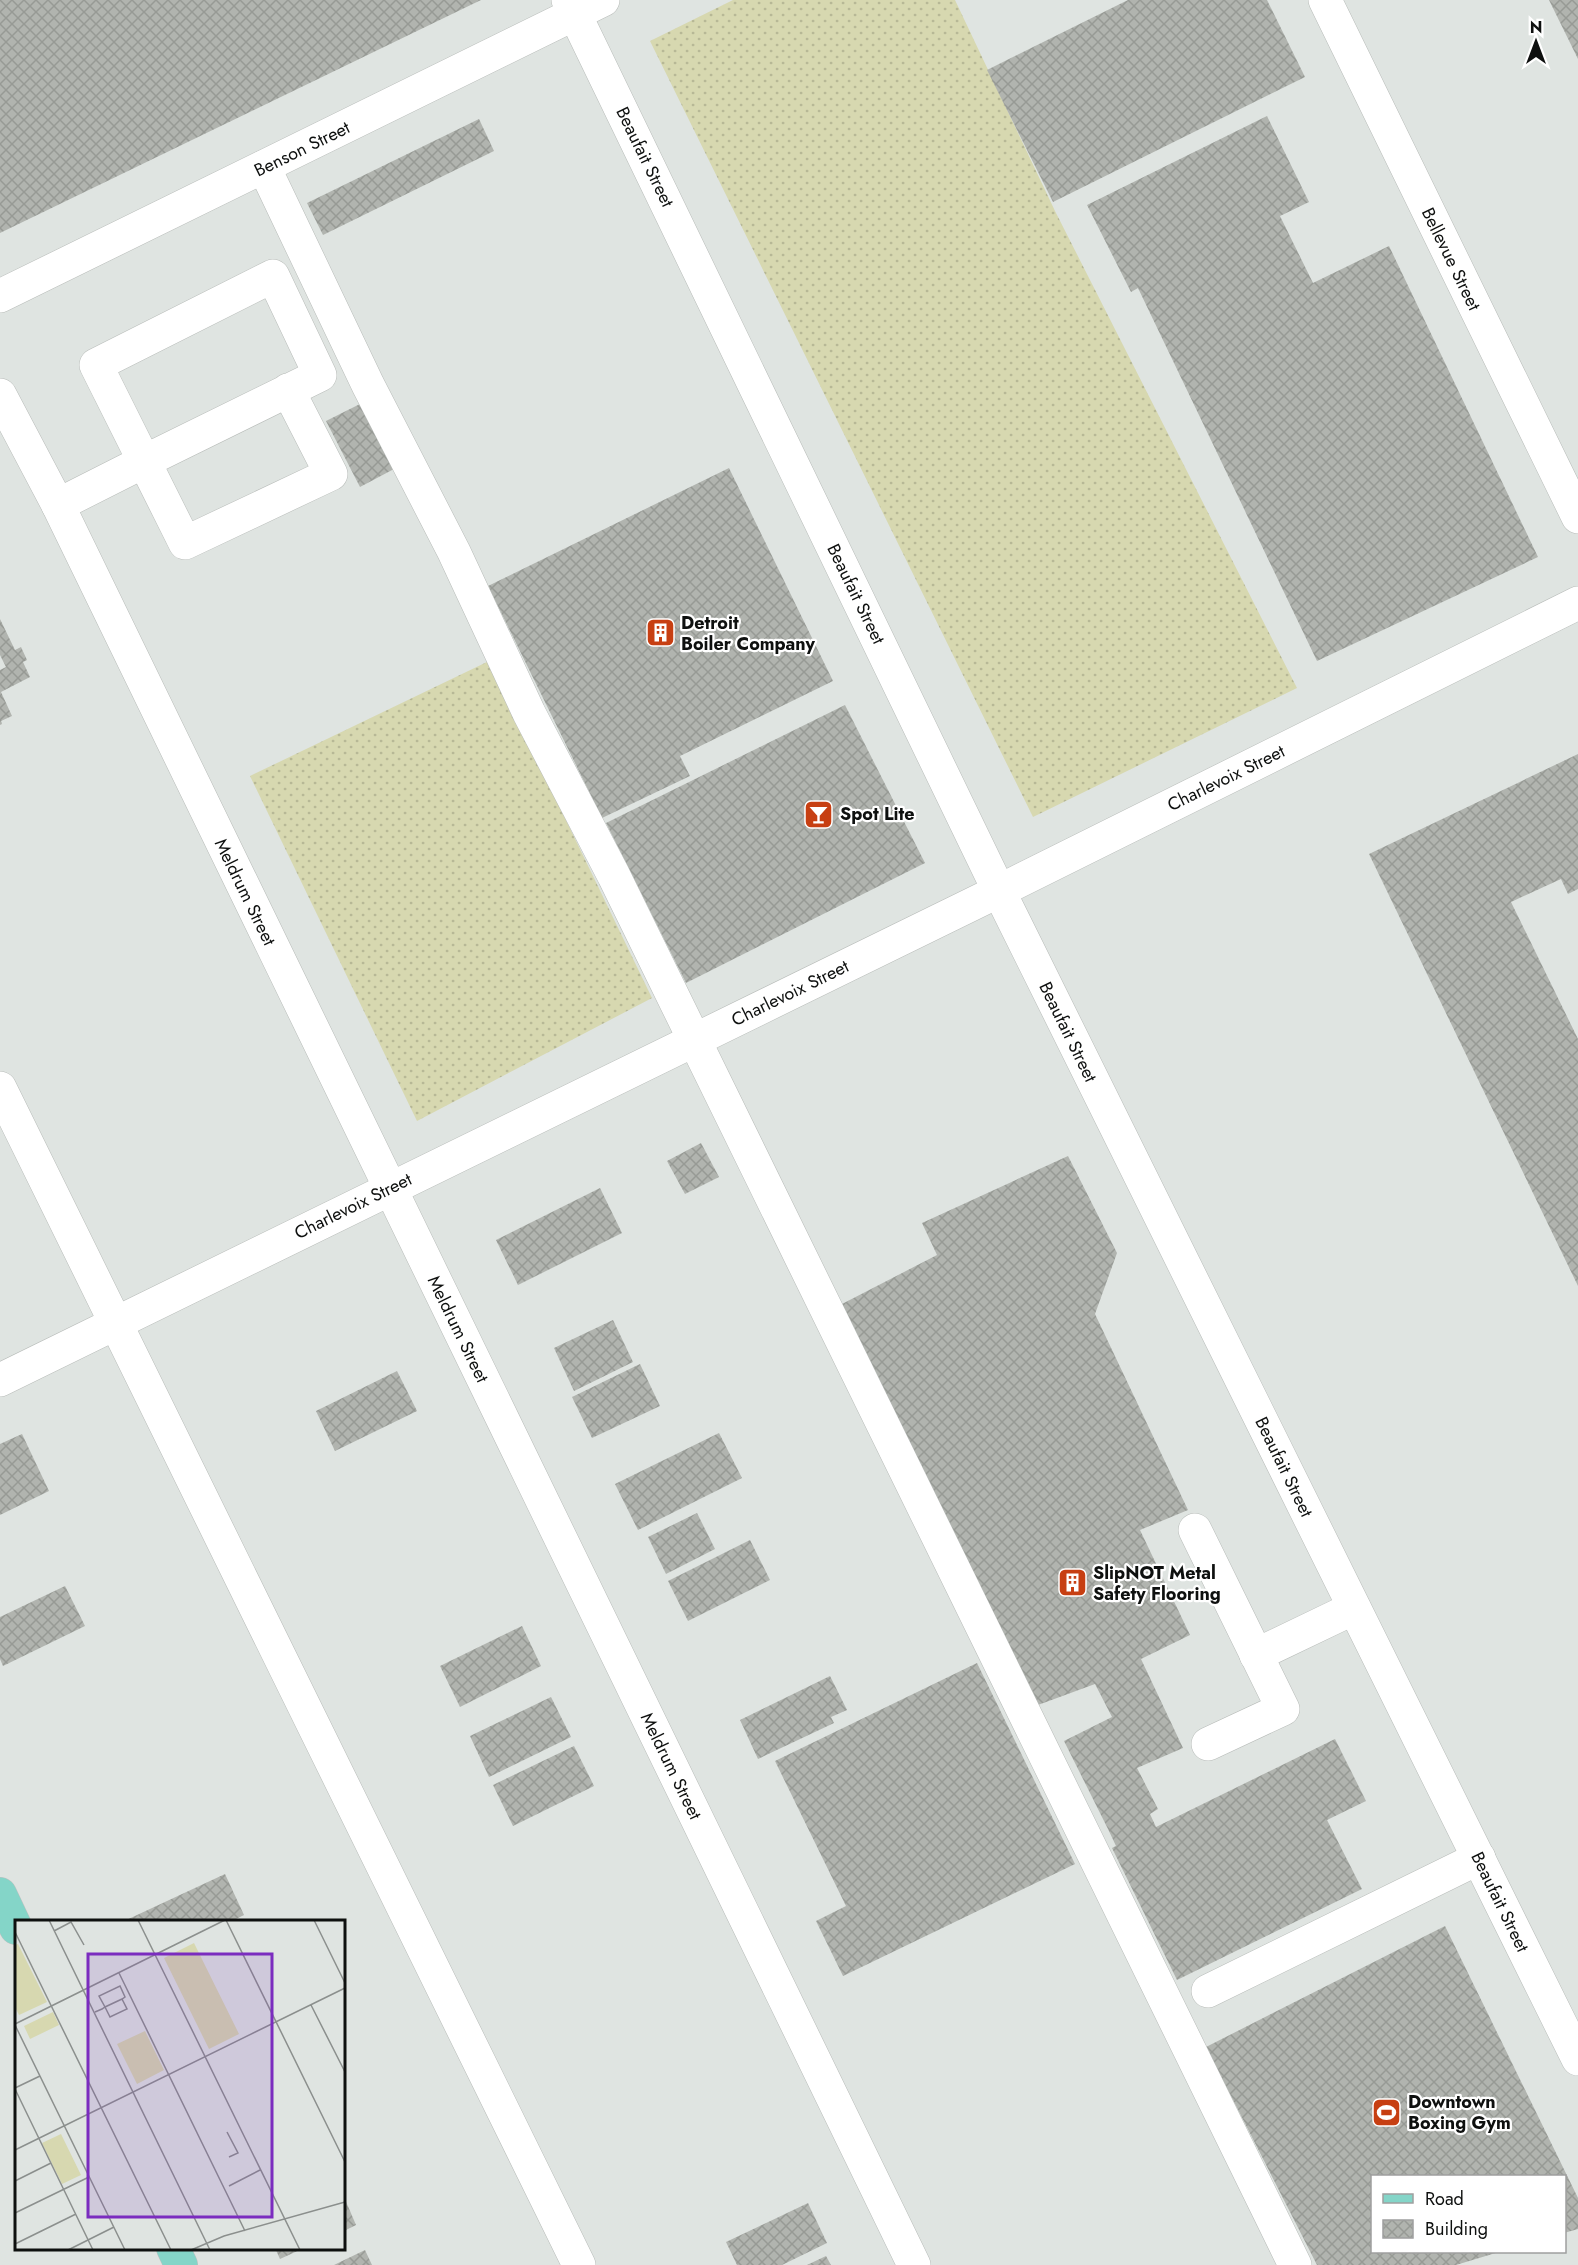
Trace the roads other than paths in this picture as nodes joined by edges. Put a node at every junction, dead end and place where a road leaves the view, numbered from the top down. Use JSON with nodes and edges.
{"nodes":[{"id":1,"x":1325,"y":0,"type":"edge"},
{"id":2,"x":582,"y":5,"type":"edge"},
{"id":3,"x":264,"y":167,"type":"junction"},
{"id":4,"x":0,"y":296,"type":"edge"},
{"id":5,"x":288,"y":390,"type":"junction"},
{"id":6,"x":0,"y":395,"type":"edge"},
{"id":7,"x":143,"y":462,"type":"junction"},
{"id":8,"x":58,"y":505,"type":"junction"},
{"id":9,"x":1578,"y":517,"type":"edge"},
{"id":10,"x":1578,"y":603,"type":"edge"},
{"id":11,"x":999,"y":891,"type":"junction"},
{"id":12,"x":693,"y":1041,"type":"junction"},
{"id":13,"x":0,"y":1088,"type":"edge"},
{"id":14,"x":389,"y":1188,"type":"junction"},
{"id":15,"x":116,"y":1323,"type":"junction"},
{"id":16,"x":0,"y":1380,"type":"edge"},
{"id":17,"x":1195,"y":1530,"type":"dead end"},
{"id":18,"x":1354,"y":1608,"type":"junction"},
{"id":19,"x":1256,"y":1655,"type":"junction"},
{"id":20,"x":1208,"y":1744,"type":"dead end"},
{"id":21,"x":1479,"y":1858,"type":"junction"},
{"id":22,"x":1208,"y":1991,"type":"dead end"},
{"id":23,"x":1578,"y":2059,"type":"edge"},
{"id":24,"x":174,"y":2250,"type":"edge"},
{"id":25,"x":181,"y":2265,"type":"edge"},
{"id":26,"x":579,"y":2265,"type":"edge"},
{"id":27,"x":914,"y":2265,"type":"edge"},
{"id":28,"x":1295,"y":2265,"type":"edge"}],
"edges":[{"from":1,"to":9,"type":"street","name":"Bellevue Street"},
{"from":2,"to":3,"type":"street","name":"Benson Street"},
{"from":2,"to":11,"type":"street","name":"Beaufait Street"},
{"from":3,"to":4,"type":"street","name":"Benson Street"},
{"from":3,"to":12,"type":"street"},
{"from":5,"to":7,"type":"street"},
{"from":5,"to":7,"type":"street"},
{"from":5,"to":7,"type":"street"},
{"from":6,"to":8,"type":"street","name":"Meldrum Street"},
{"from":7,"to":8,"type":"street"},
{"from":8,"to":14,"type":"street","name":"Meldrum Street"},
{"from":10,"to":11,"type":"street","name":"Charlevoix Street"},
{"from":11,"to":12,"type":"street","name":"Charlevoix Street"},
{"from":11,"to":18,"type":"street","name":"Beaufait Street"},
{"from":12,"to":14,"type":"street","name":"Charlevoix Street"},
{"from":12,"to":28,"type":"street"},
{"from":13,"to":15,"type":"street"},
{"from":14,"to":15,"type":"street","name":"Charlevoix Street"},
{"from":14,"to":27,"type":"street","name":"Meldrum Street"},
{"from":15,"to":16,"type":"street","name":"Charlevoix Street"},
{"from":15,"to":26,"type":"street"},
{"from":17,"to":19,"type":"street"},
{"from":18,"to":19,"type":"street"},
{"from":18,"to":21,"type":"street","name":"Beaufait Street"},
{"from":19,"to":20,"type":"street"},
{"from":21,"to":22,"type":"street"},
{"from":21,"to":23,"type":"street","name":"Beaufait Street"},
{"from":24,"to":25,"type":"main road"}]}
